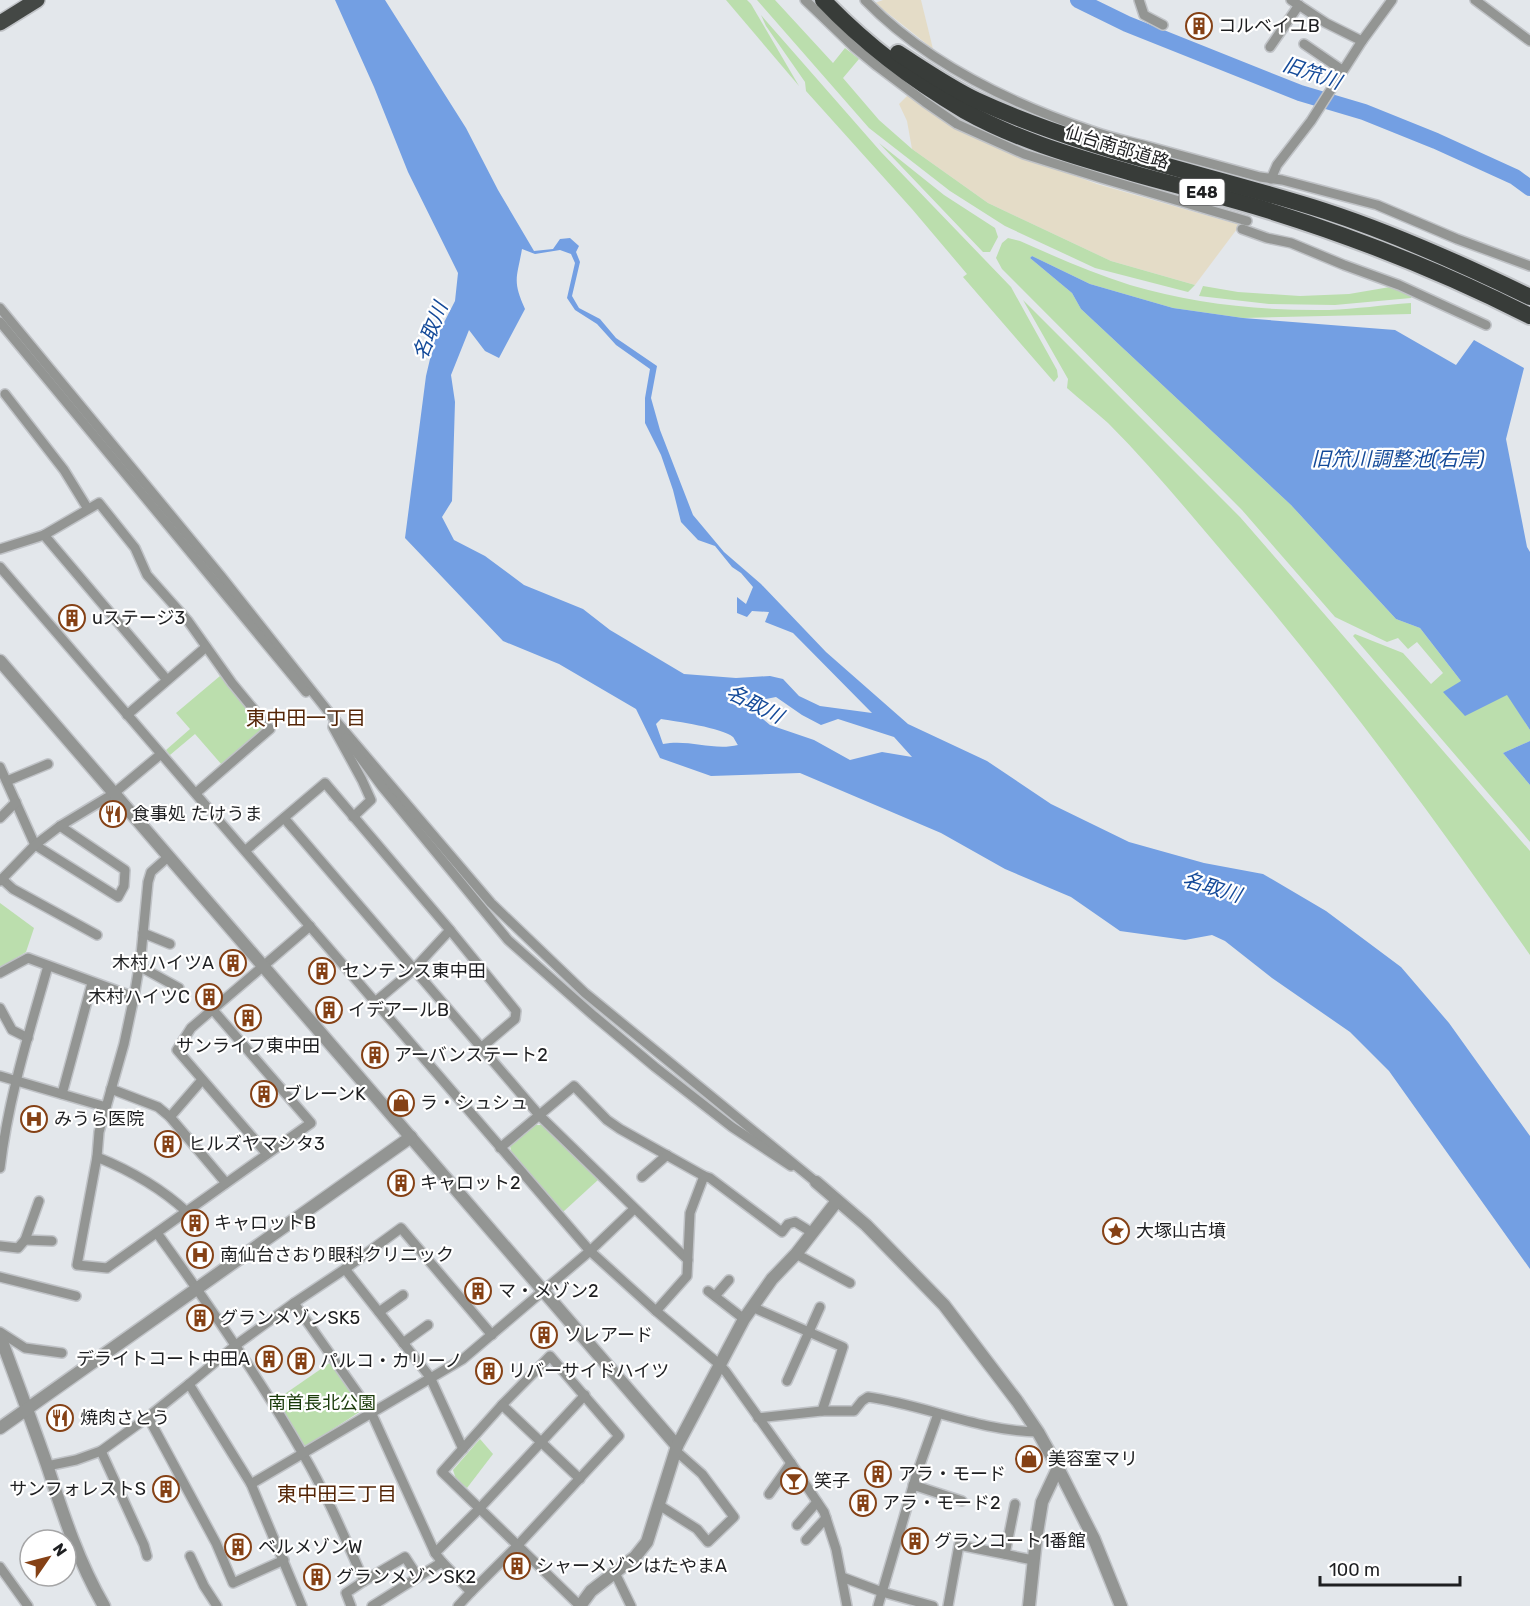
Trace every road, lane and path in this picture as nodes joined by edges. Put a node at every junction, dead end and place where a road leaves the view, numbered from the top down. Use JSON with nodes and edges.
{"nodes":[{"id":1,"x":19,"y":0,"type":"edge"},
{"id":2,"x":36,"y":0,"type":"edge"},
{"id":3,"x":805,"y":0,"type":"edge"},
{"id":4,"x":823,"y":0,"type":"edge"},
{"id":5,"x":830,"y":0,"type":"edge"},
{"id":6,"x":865,"y":0,"type":"edge"},
{"id":7,"x":1139,"y":0,"type":"edge"},
{"id":8,"x":1392,"y":0,"type":"edge"},
{"id":9,"x":1475,"y":0,"type":"edge"},
{"id":10,"x":1295,"y":3,"type":"edge"},
{"id":11,"x":0,"y":12,"type":"edge"},
{"id":12,"x":0,"y":23,"type":"edge"},
{"id":13,"x":1163,"y":25,"type":"dead end"},
{"id":14,"x":1362,"y":41,"type":"junction"},
{"id":15,"x":1530,"y":41,"type":"edge"},
{"id":16,"x":1304,"y":44,"type":"dead end"},
{"id":17,"x":1270,"y":47,"type":"dead end"},
{"id":18,"x":1342,"y":70,"type":"junction"},
{"id":19,"x":1271,"y":179,"type":"junction"},
{"id":20,"x":1530,"y":266,"type":"edge"},
{"id":21,"x":1530,"y":297,"type":"edge"},
{"id":22,"x":0,"y":308,"type":"edge"},
{"id":23,"x":1530,"y":316,"type":"edge"},
{"id":24,"x":0,"y":322,"type":"edge"},
{"id":25,"x":1486,"y":325,"type":"dead end"},
{"id":26,"x":5,"y":394,"type":"dead end"},
{"id":27,"x":88,"y":509,"type":"junction"},
{"id":28,"x":44,"y":535,"type":"junction"},
{"id":29,"x":0,"y":549,"type":"edge"},
{"id":30,"x":0,"y":567,"type":"edge"},
{"id":31,"x":206,"y":647,"type":"junction"},
{"id":32,"x":0,"y":661,"type":"edge"},
{"id":33,"x":167,"y":680,"type":"junction"},
{"id":34,"x":127,"y":715,"type":"junction"},
{"id":35,"x":335,"y":720,"type":"junction"},
{"id":36,"x":161,"y":754,"type":"junction"},
{"id":37,"x":48,"y":764,"type":"dead end"},
{"id":38,"x":0,"y":767,"type":"edge"},
{"id":39,"x":7,"y":781,"type":"junction"},
{"id":40,"x":196,"y":793,"type":"junction"},
{"id":41,"x":113,"y":794,"type":"junction"},
{"id":42,"x":16,"y":802,"type":"junction"},
{"id":43,"x":353,"y":817,"type":"junction"},
{"id":44,"x":0,"y":818,"type":"edge"},
{"id":45,"x":284,"y":818,"type":"junction"},
{"id":46,"x":60,"y":826,"type":"junction"},
{"id":47,"x":35,"y":845,"type":"junction"},
{"id":48,"x":246,"y":850,"type":"junction"},
{"id":49,"x":168,"y":857,"type":"junction"},
{"id":50,"x":1,"y":880,"type":"edge"},
{"id":51,"x":310,"y":926,"type":"junction"},
{"id":52,"x":450,"y":930,"type":"junction"},
{"id":53,"x":143,"y":933,"type":"junction"},
{"id":54,"x":97,"y":935,"type":"dead end"},
{"id":55,"x":170,"y":944,"type":"dead end"},
{"id":56,"x":48,"y":966,"type":"junction"},
{"id":57,"x":139,"y":966,"type":"junction"},
{"id":58,"x":263,"y":966,"type":"junction"},
{"id":59,"x":413,"y":970,"type":"junction"},
{"id":60,"x":0,"y":973,"type":"edge"},
{"id":61,"x":92,"y":983,"type":"junction"},
{"id":62,"x":178,"y":988,"type":"dead end"},
{"id":63,"x":134,"y":997,"type":"junction"},
{"id":64,"x":375,"y":1002,"type":"junction"},
{"id":65,"x":0,"y":1008,"type":"edge"},
{"id":66,"x":213,"y":1010,"type":"junction"},
{"id":67,"x":28,"y":1038,"type":"junction"},
{"id":68,"x":482,"y":1047,"type":"junction"},
{"id":69,"x":0,"y":1076,"type":"edge"},
{"id":70,"x":202,"y":1080,"type":"junction"},
{"id":71,"x":16,"y":1081,"type":"junction"},
{"id":72,"x":111,"y":1089,"type":"junction"},
{"id":73,"x":62,"y":1094,"type":"junction"},
{"id":74,"x":106,"y":1107,"type":"junction"},
{"id":75,"x":540,"y":1116,"type":"junction"},
{"id":76,"x":170,"y":1117,"type":"junction"},
{"id":77,"x":3,"y":1125,"type":"edge"},
{"id":78,"x":411,"y":1137,"type":"junction"},
{"id":79,"x":500,"y":1148,"type":"junction"},
{"id":80,"x":267,"y":1154,"type":"junction"},
{"id":81,"x":667,"y":1155,"type":"junction"},
{"id":82,"x":97,"y":1157,"type":"junction"},
{"id":83,"x":0,"y":1168,"type":"edge"},
{"id":84,"x":704,"y":1176,"type":"junction"},
{"id":85,"x":642,"y":1177,"type":"dead end"},
{"id":86,"x":816,"y":1182,"type":"junction"},
{"id":87,"x":226,"y":1183,"type":"junction"},
{"id":88,"x":39,"y":1201,"type":"dead end"},
{"id":89,"x":837,"y":1202,"type":"junction"},
{"id":90,"x":634,"y":1209,"type":"junction"},
{"id":91,"x":187,"y":1212,"type":"junction"},
{"id":92,"x":157,"y":1233,"type":"junction"},
{"id":93,"x":813,"y":1233,"type":"junction"},
{"id":94,"x":25,"y":1240,"type":"junction"},
{"id":95,"x":52,"y":1241,"type":"dead end"},
{"id":96,"x":0,"y":1246,"type":"edge"},
{"id":97,"x":590,"y":1251,"type":"junction"},
{"id":98,"x":796,"y":1254,"type":"junction"},
{"id":99,"x":688,"y":1260,"type":"junction"},
{"id":100,"x":345,"y":1269,"type":"junction"},
{"id":101,"x":0,"y":1277,"type":"edge"},
{"id":102,"x":729,"y":1280,"type":"dead end"},
{"id":103,"x":850,"y":1283,"type":"dead end"},
{"id":104,"x":197,"y":1288,"type":"junction"},
{"id":105,"x":543,"y":1291,"type":"junction"},
{"id":106,"x":403,"y":1294,"type":"dead end"},
{"id":107,"x":76,"y":1296,"type":"dead end"},
{"id":108,"x":294,"y":1303,"type":"junction"},
{"id":109,"x":752,"y":1307,"type":"junction"},
{"id":110,"x":820,"y":1307,"type":"dead end"},
{"id":111,"x":656,"y":1311,"type":"junction"},
{"id":112,"x":379,"y":1312,"type":"junction"},
{"id":113,"x":744,"y":1319,"type":"junction"},
{"id":114,"x":428,"y":1325,"type":"dead end"},
{"id":115,"x":810,"y":1333,"type":"junction"},
{"id":116,"x":0,"y":1334,"type":"edge"},
{"id":117,"x":492,"y":1335,"type":"junction"},
{"id":118,"x":403,"y":1343,"type":"junction"},
{"id":119,"x":236,"y":1345,"type":"junction"},
{"id":120,"x":62,"y":1353,"type":"dead end"},
{"id":121,"x":719,"y":1364,"type":"junction"},
{"id":122,"x":430,"y":1377,"type":"junction"},
{"id":123,"x":787,"y":1381,"type":"dead end"},
{"id":124,"x":189,"y":1384,"type":"junction"},
{"id":125,"x":585,"y":1395,"type":"junction"},
{"id":126,"x":501,"y":1405,"type":"junction"},
{"id":127,"x":27,"y":1408,"type":"junction"},
{"id":128,"x":822,"y":1411,"type":"junction"},
{"id":129,"x":371,"y":1412,"type":"junction"},
{"id":130,"x":938,"y":1414,"type":"junction"},
{"id":131,"x":148,"y":1417,"type":"junction"},
{"id":132,"x":758,"y":1418,"type":"junction"},
{"id":133,"x":0,"y":1428,"type":"edge"},
{"id":134,"x":1038,"y":1432,"type":"junction"},
{"id":135,"x":540,"y":1442,"type":"junction"},
{"id":136,"x":677,"y":1448,"type":"junction"},
{"id":137,"x":463,"y":1449,"type":"junction"},
{"id":138,"x":101,"y":1451,"type":"junction"},
{"id":139,"x":303,"y":1454,"type":"junction"},
{"id":140,"x":791,"y":1463,"type":"junction"},
{"id":141,"x":47,"y":1466,"type":"junction"},
{"id":142,"x":1058,"y":1468,"type":"junction"},
{"id":143,"x":580,"y":1479,"type":"junction"},
{"id":144,"x":251,"y":1484,"type":"junction"},
{"id":145,"x":913,"y":1485,"type":"junction"},
{"id":146,"x":769,"y":1494,"type":"dead end"},
{"id":147,"x":962,"y":1501,"type":"dead end"},
{"id":148,"x":817,"y":1502,"type":"junction"},
{"id":149,"x":1015,"y":1504,"type":"dead end"},
{"id":150,"x":659,"y":1506,"type":"junction"},
{"id":151,"x":479,"y":1509,"type":"junction"},
{"id":152,"x":826,"y":1518,"type":"junction"},
{"id":153,"x":797,"y":1525,"type":"dead end"},
{"id":154,"x":806,"y":1540,"type":"dead end"},
{"id":155,"x":518,"y":1545,"type":"junction"},
{"id":156,"x":435,"y":1553,"type":"junction"},
{"id":157,"x":1005,"y":1554,"type":"junction"},
{"id":158,"x":190,"y":1556,"type":"dead end"},
{"id":159,"x":147,"y":1557,"type":"dead end"},
{"id":160,"x":284,"y":1560,"type":"junction"},
{"id":161,"x":1034,"y":1560,"type":"junction"},
{"id":162,"x":441,"y":1562,"type":"junction"},
{"id":163,"x":0,"y":1567,"type":"edge"},
{"id":164,"x":615,"y":1574,"type":"junction"},
{"id":165,"x":418,"y":1577,"type":"junction"},
{"id":166,"x":842,"y":1577,"type":"junction"},
{"id":167,"x":364,"y":1581,"type":"junction"},
{"id":168,"x":471,"y":1592,"type":"junction"},
{"id":169,"x":882,"y":1592,"type":"junction"},
{"id":170,"x":28,"y":1606,"type":"edge"},
{"id":171,"x":104,"y":1606,"type":"edge"},
{"id":172,"x":217,"y":1606,"type":"edge"},
{"id":173,"x":302,"y":1606,"type":"edge"},
{"id":174,"x":351,"y":1606,"type":"edge"},
{"id":175,"x":372,"y":1606,"type":"edge"},
{"id":176,"x":458,"y":1606,"type":"edge"},
{"id":177,"x":580,"y":1606,"type":"edge"},
{"id":178,"x":631,"y":1606,"type":"edge"},
{"id":179,"x":847,"y":1606,"type":"edge"},
{"id":180,"x":878,"y":1606,"type":"edge"},
{"id":181,"x":933,"y":1606,"type":"edge"},
{"id":182,"x":948,"y":1606,"type":"edge"},
{"id":183,"x":1029,"y":1606,"type":"edge"},
{"id":184,"x":1121,"y":1606,"type":"edge"}],
"edges":[{"from":1,"to":11,"type":"highway"},
{"from":2,"to":12,"type":"highway"},
{"from":3,"to":25,"type":"street"},
{"from":4,"to":23,"type":"highway","name":"仙台南部道路","number":"E48"},
{"from":5,"to":21,"type":"highway","name":"仙台南部道路","number":"E48"},
{"from":6,"to":19,"type":"street"},
{"from":7,"to":13,"type":"street"},
{"from":8,"to":14,"type":"street"},
{"from":9,"to":15,"type":"street"},
{"from":10,"to":14,"type":"street"},
{"from":10,"to":17,"type":"street"},
{"from":14,"to":18,"type":"street"},
{"from":16,"to":18,"type":"street"},
{"from":18,"to":19,"type":"street"},
{"from":19,"to":20,"type":"street"},
{"from":22,"to":35,"type":"street"},
{"from":24,"to":35,"type":"street"},
{"from":26,"to":27,"type":"street"},
{"from":27,"to":28,"type":"street"},
{"from":27,"to":31,"type":"street"},
{"from":28,"to":29,"type":"street"},
{"from":28,"to":33,"type":"street"},
{"from":30,"to":34,"type":"street"},
{"from":31,"to":33,"type":"street"},
{"from":31,"to":40,"type":"street"},
{"from":32,"to":41,"type":"street"},
{"from":33,"to":34,"type":"street"},
{"from":34,"to":36,"type":"street"},
{"from":35,"to":43,"type":"street"},
{"from":35,"to":86,"type":"street"},
{"from":35,"to":86,"type":"street"},
{"from":36,"to":40,"type":"street"},
{"from":36,"to":41,"type":"street"},
{"from":37,"to":39,"type":"street"},
{"from":38,"to":39,"type":"street"},
{"from":39,"to":42,"type":"street"},
{"from":40,"to":48,"type":"street"},
{"from":41,"to":46,"type":"street"},
{"from":41,"to":49,"type":"street"},
{"from":42,"to":44,"type":"street"},
{"from":42,"to":47,"type":"street"},
{"from":43,"to":45,"type":"street"},
{"from":43,"to":52,"type":"street"},
{"from":45,"to":48,"type":"street"},
{"from":45,"to":59,"type":"street"},
{"from":46,"to":47,"type":"street"},
{"from":46,"to":47,"type":"street"},
{"from":47,"to":50,"type":"street"},
{"from":48,"to":51,"type":"street"},
{"from":49,"to":53,"type":"street"},
{"from":49,"to":58,"type":"street"},
{"from":50,"to":54,"type":"street"},
{"from":51,"to":58,"type":"street"},
{"from":51,"to":64,"type":"street"},
{"from":52,"to":59,"type":"street"},
{"from":52,"to":68,"type":"street"},
{"from":53,"to":55,"type":"street"},
{"from":53,"to":57,"type":"street"},
{"from":56,"to":60,"type":"street"},
{"from":56,"to":61,"type":"street"},
{"from":56,"to":67,"type":"street"},
{"from":57,"to":62,"type":"street"},
{"from":57,"to":63,"type":"street"},
{"from":58,"to":66,"type":"street"},
{"from":58,"to":78,"type":"street"},
{"from":59,"to":64,"type":"street"},
{"from":59,"to":68,"type":"street"},
{"from":61,"to":63,"type":"street"},
{"from":61,"to":73,"type":"street"},
{"from":63,"to":72,"type":"street"},
{"from":64,"to":79,"type":"street"},
{"from":65,"to":67,"type":"street"},
{"from":66,"to":70,"type":"street"},
{"from":66,"to":80,"type":"street"},
{"from":67,"to":71,"type":"street"},
{"from":68,"to":75,"type":"street"},
{"from":69,"to":71,"type":"street"},
{"from":70,"to":76,"type":"street"},
{"from":70,"to":80,"type":"street"},
{"from":71,"to":73,"type":"street"},
{"from":71,"to":77,"type":"street"},
{"from":72,"to":74,"type":"street"},
{"from":72,"to":76,"type":"street"},
{"from":73,"to":74,"type":"street"},
{"from":74,"to":82,"type":"street"},
{"from":75,"to":79,"type":"street"},
{"from":75,"to":81,"type":"street"},
{"from":75,"to":90,"type":"street"},
{"from":76,"to":87,"type":"street"},
{"from":77,"to":83,"type":"street"},
{"from":78,"to":104,"type":"street"},
{"from":78,"to":105,"type":"street"},
{"from":79,"to":97,"type":"street"},
{"from":80,"to":87,"type":"street"},
{"from":81,"to":84,"type":"street"},
{"from":81,"to":85,"type":"street"},
{"from":82,"to":91,"type":"street"},
{"from":82,"to":92,"type":"street"},
{"from":84,"to":93,"type":"street"},
{"from":84,"to":99,"type":"street"},
{"from":86,"to":89,"type":"street"},
{"from":87,"to":91,"type":"street"},
{"from":88,"to":94,"type":"street"},
{"from":89,"to":93,"type":"street"},
{"from":89,"to":134,"type":"street"},
{"from":90,"to":97,"type":"street"},
{"from":90,"to":99,"type":"street"},
{"from":91,"to":92,"type":"street"},
{"from":92,"to":104,"type":"street"},
{"from":93,"to":98,"type":"street"},
{"from":94,"to":95,"type":"street"},
{"from":94,"to":96,"type":"street"},
{"from":97,"to":105,"type":"street"},
{"from":97,"to":111,"type":"street"},
{"from":98,"to":103,"type":"street"},
{"from":98,"to":109,"type":"street"},
{"from":99,"to":111,"type":"street"},
{"from":100,"to":108,"type":"street"},
{"from":100,"to":112,"type":"street"},
{"from":100,"to":117,"type":"street"},
{"from":101,"to":107,"type":"street"},
{"from":102,"to":113,"type":"street"},
{"from":104,"to":119,"type":"street"},
{"from":104,"to":127,"type":"street"},
{"from":105,"to":117,"type":"street"},
{"from":105,"to":136,"type":"street"},
{"from":106,"to":112,"type":"street"},
{"from":108,"to":119,"type":"street"},
{"from":108,"to":129,"type":"street"},
{"from":109,"to":113,"type":"street"},
{"from":109,"to":115,"type":"street"},
{"from":110,"to":115,"type":"street"},
{"from":111,"to":121,"type":"street"},
{"from":112,"to":118,"type":"street"},
{"from":113,"to":121,"type":"street"},
{"from":114,"to":118,"type":"street"},
{"from":115,"to":123,"type":"street"},
{"from":115,"to":128,"type":"street"},
{"from":116,"to":120,"type":"street"},
{"from":116,"to":127,"type":"street"},
{"from":117,"to":122,"type":"street"},
{"from":118,"to":122,"type":"street"},
{"from":119,"to":124,"type":"street"},
{"from":119,"to":139,"type":"street"},
{"from":121,"to":132,"type":"street"},
{"from":121,"to":136,"type":"street"},
{"from":122,"to":129,"type":"street"},
{"from":122,"to":137,"type":"street"},
{"from":124,"to":131,"type":"street"},
{"from":124,"to":144,"type":"street"},
{"from":125,"to":126,"type":"street"},
{"from":125,"to":135,"type":"street"},
{"from":125,"to":143,"type":"street"},
{"from":126,"to":135,"type":"street"},
{"from":126,"to":137,"type":"street"},
{"from":127,"to":133,"type":"street"},
{"from":127,"to":141,"type":"street"},
{"from":128,"to":130,"type":"street"},
{"from":128,"to":132,"type":"street"},
{"from":129,"to":139,"type":"street"},
{"from":129,"to":156,"type":"street"},
{"from":130,"to":134,"type":"street"},
{"from":130,"to":145,"type":"street"},
{"from":131,"to":138,"type":"street"},
{"from":131,"to":160,"type":"street"},
{"from":132,"to":140,"type":"street"},
{"from":134,"to":142,"type":"street"},
{"from":135,"to":143,"type":"street"},
{"from":135,"to":151,"type":"street"},
{"from":136,"to":150,"type":"street"},
{"from":136,"to":150,"type":"street"},
{"from":137,"to":151,"type":"street"},
{"from":138,"to":141,"type":"street"},
{"from":138,"to":159,"type":"street"},
{"from":139,"to":144,"type":"street"},
{"from":139,"to":167,"type":"street"},
{"from":140,"to":146,"type":"street"},
{"from":140,"to":148,"type":"street"},
{"from":141,"to":171,"type":"street"},
{"from":142,"to":161,"type":"street"},
{"from":142,"to":184,"type":"street"},
{"from":143,"to":155,"type":"street"},
{"from":144,"to":160,"type":"street"},
{"from":145,"to":147,"type":"street"},
{"from":145,"to":169,"type":"street"},
{"from":148,"to":152,"type":"street"},
{"from":148,"to":153,"type":"street"},
{"from":149,"to":157,"type":"street"},
{"from":150,"to":164,"type":"street"},
{"from":151,"to":155,"type":"street"},
{"from":151,"to":156,"type":"street"},
{"from":152,"to":154,"type":"street"},
{"from":152,"to":166,"type":"street"},
{"from":155,"to":168,"type":"street"},
{"from":155,"to":177,"type":"street"},
{"from":156,"to":162,"type":"street"},
{"from":157,"to":161,"type":"street"},
{"from":157,"to":182,"type":"street"},
{"from":158,"to":172,"type":"street"},
{"from":160,"to":173,"type":"street"},
{"from":161,"to":183,"type":"street"},
{"from":162,"to":165,"type":"street"},
{"from":162,"to":168,"type":"street"},
{"from":163,"to":170,"type":"street"},
{"from":164,"to":177,"type":"street"},
{"from":164,"to":178,"type":"street"},
{"from":165,"to":167,"type":"street"},
{"from":165,"to":175,"type":"street"},
{"from":166,"to":169,"type":"street"},
{"from":166,"to":179,"type":"street"},
{"from":167,"to":174,"type":"street"},
{"from":168,"to":176,"type":"street"},
{"from":169,"to":180,"type":"street"},
{"from":169,"to":181,"type":"street"}]}
